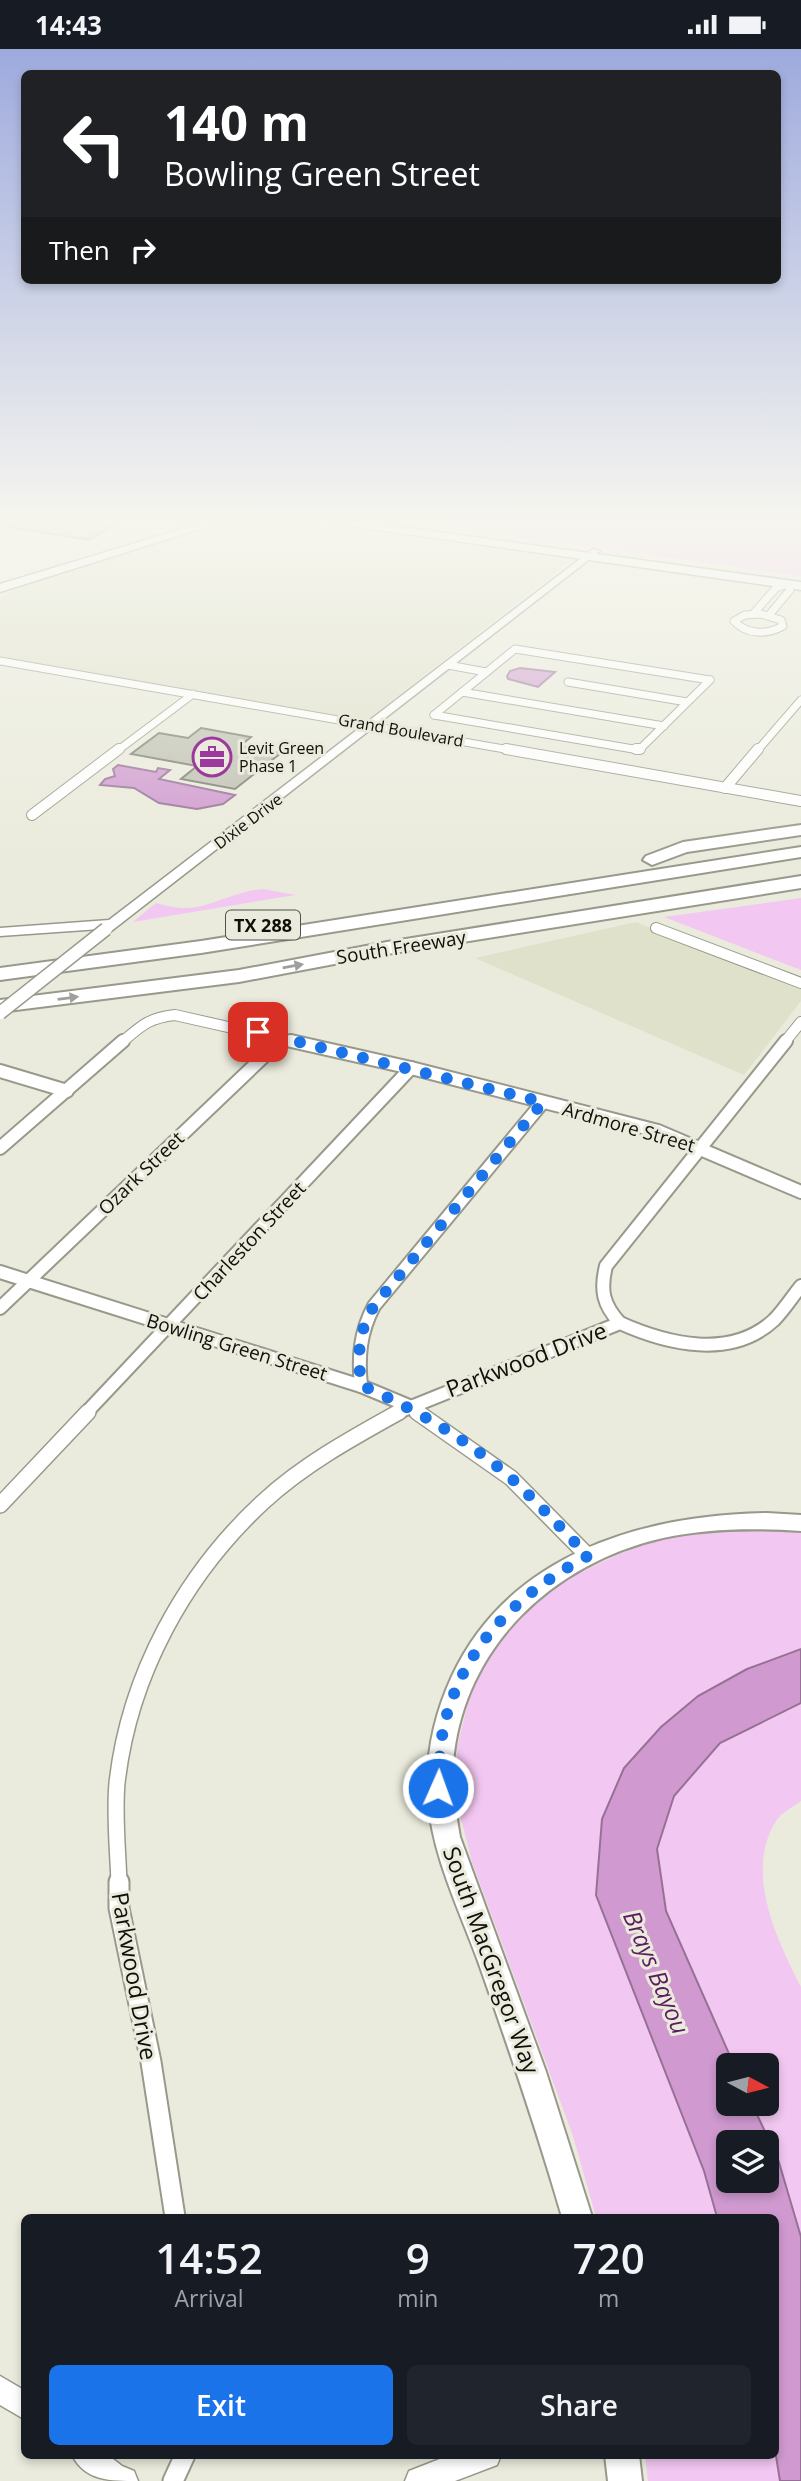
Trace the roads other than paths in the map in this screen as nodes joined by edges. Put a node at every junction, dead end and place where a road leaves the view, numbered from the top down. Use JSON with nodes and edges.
{"nodes":[{"id":1,"x":488,"y":634,"type":"edge"},
{"id":2,"x":0,"y":661,"type":"edge"},
{"id":3,"x":451,"y":663,"type":"junction"},
{"id":4,"x":489,"y":670,"type":"junction"},
{"id":5,"x":568,"y":682,"type":"dead end"},
{"id":6,"x":462,"y":692,"type":"junction"},
{"id":7,"x":193,"y":694,"type":"junction"},
{"id":8,"x":687,"y":702,"type":"junction"},
{"id":9,"x":799,"y":705,"type":"edge"},
{"id":10,"x":372,"y":725,"type":"junction"},
{"id":11,"x":664,"y":726,"type":"junction"},
{"id":12,"x":725,"y":787,"type":"junction"},
{"id":13,"x":801,"y":801,"type":"edge"},
{"id":14,"x":32,"y":815,"type":"dead end"},
{"id":15,"x":801,"y":830,"type":"edge"},
{"id":16,"x":801,"y":841,"type":"edge"},
{"id":17,"x":801,"y":852,"type":"edge"},
{"id":18,"x":652,"y":860,"type":"junction"},
{"id":19,"x":801,"y":865,"type":"edge"},
{"id":20,"x":801,"y":883,"type":"edge"},
{"id":21,"x":801,"y":894,"type":"edge"},
{"id":22,"x":109,"y":926,"type":"junction"},
{"id":23,"x":656,"y":928,"type":"dead end"},
{"id":24,"x":0,"y":932,"type":"edge"},
{"id":25,"x":491,"y":933,"type":"junction"},
{"id":26,"x":0,"y":957,"type":"edge"},
{"id":27,"x":0,"y":974,"type":"edge"},
{"id":28,"x":801,"y":983,"type":"edge"},
{"id":29,"x":0,"y":984,"type":"edge"},
{"id":30,"x":0,"y":1006,"type":"edge"},
{"id":31,"x":0,"y":1013,"type":"edge"},
{"id":32,"x":801,"y":1022,"type":"edge"},
{"id":33,"x":283,"y":1038,"type":"junction"},
{"id":34,"x":411,"y":1068,"type":"junction"},
{"id":35,"x":0,"y":1071,"type":"edge"},
{"id":36,"x":67,"y":1091,"type":"junction"},
{"id":37,"x":543,"y":1102,"type":"junction"},
{"id":38,"x":700,"y":1147,"type":"junction"},
{"id":39,"x":0,"y":1148,"type":"edge"},
{"id":40,"x":801,"y":1192,"type":"edge"},
{"id":41,"x":0,"y":1272,"type":"edge"},
{"id":42,"x":28,"y":1281,"type":"junction"},
{"id":43,"x":801,"y":1286,"type":"edge"},
{"id":44,"x":0,"y":1307,"type":"edge"},
{"id":45,"x":620,"y":1323,"type":"junction"},
{"id":46,"x":169,"y":1326,"type":"junction"},
{"id":47,"x":361,"y":1385,"type":"junction"},
{"id":48,"x":409,"y":1406,"type":"junction"},
{"id":49,"x":0,"y":1505,"type":"edge"},
{"id":50,"x":801,"y":1523,"type":"edge"},
{"id":51,"x":588,"y":1556,"type":"junction"},
{"id":52,"x":174,"y":2214,"type":"edge"},
{"id":53,"x":577,"y":2214,"type":"edge"},
{"id":54,"x":0,"y":2389,"type":"edge"},
{"id":55,"x":21,"y":2404,"type":"edge"},
{"id":56,"x":91,"y":2459,"type":"edge"},
{"id":57,"x":183,"y":2459,"type":"edge"},
{"id":58,"x":477,"y":2459,"type":"edge"},
{"id":59,"x":622,"y":2459,"type":"edge"},
{"id":60,"x":124,"y":2481,"type":"edge"},
{"id":61,"x":173,"y":2481,"type":"edge"},
{"id":62,"x":419,"y":2481,"type":"edge"},
{"id":63,"x":625,"y":2481,"type":"edge"}],
"edges":[{"from":1,"to":3,"type":"street","name":"Dixie Drive"},
{"from":2,"to":7,"type":"street","name":"Grand Boulevard"},
{"from":3,"to":4,"type":"street"},
{"from":3,"to":10,"type":"street","name":"Dixie Drive"},
{"from":4,"to":6,"type":"street"},
{"from":4,"to":8,"type":"street"},
{"from":5,"to":8,"type":"street"},
{"from":6,"to":11,"type":"street"},
{"from":6,"to":11,"type":"street"},
{"from":7,"to":10,"type":"street","name":"Grand Boulevard"},
{"from":7,"to":14,"type":"street"},
{"from":8,"to":11,"type":"street"},
{"from":9,"to":12,"type":"street"},
{"from":10,"to":12,"type":"street","name":"Grand Boulevard"},
{"from":10,"to":22,"type":"street","name":"Dixie Drive"},
{"from":12,"to":13,"type":"street","name":"Grand Boulevard"},
{"from":15,"to":18,"type":"highway"},
{"from":16,"to":18,"type":"highway","number":"TX 288"},
{"from":17,"to":27,"type":"highway"},
{"from":18,"to":26,"type":"highway","number":"TX 288"},
{"from":19,"to":29,"type":"highway"},
{"from":20,"to":25,"type":"highway","name":"South Freeway","number":"TX 288"},
{"from":21,"to":25,"type":"highway"},
{"from":22,"to":24,"type":"street"},
{"from":22,"to":31,"type":"street","name":"Dixie Drive","bridge":true},
{"from":23,"to":28,"type":"street"},
{"from":30,"to":25,"type":"highway","name":"South Freeway","number":"TX 288","one_way":true},
{"from":32,"to":38,"type":"street"},
{"from":33,"to":34,"type":"street","name":"Ardmore Street"},
{"from":33,"to":36,"type":"street","name":"Ardmore Street"},
{"from":33,"to":42,"type":"street","name":"Ozark Street"},
{"from":34,"to":37,"type":"street","name":"Ardmore Street"},
{"from":34,"to":46,"type":"street","name":"Charleston Street"},
{"from":35,"to":36,"type":"street"},
{"from":36,"to":39,"type":"street"},
{"from":37,"to":38,"type":"street","name":"Ardmore Street"},
{"from":37,"to":47,"type":"street"},
{"from":38,"to":40,"type":"street","name":"Ardmore Street"},
{"from":38,"to":45,"type":"street"},
{"from":41,"to":42,"type":"street","name":"Bowling Green Street"},
{"from":42,"to":44,"type":"street","name":"Ozark Street"},
{"from":42,"to":46,"type":"street","name":"Bowling Green Street"},
{"from":43,"to":45,"type":"street","name":"Parkwood Drive"},
{"from":45,"to":48,"type":"street","name":"Parkwood Drive"},
{"from":46,"to":47,"type":"street","name":"Bowling Green Street"},
{"from":46,"to":49,"type":"street","name":"Charleston Street"},
{"from":47,"to":48,"type":"street","name":"Bowling Green Street"},
{"from":48,"to":51,"type":"street","name":"Bowling Green Street"},
{"from":48,"to":52,"type":"street","name":"Parkwood Drive"},
{"from":50,"to":51,"type":"main road","name":"South MacGregor Way"},
{"from":51,"to":53,"type":"main road","name":"South MacGregor Way"},
{"from":54,"to":55,"type":"street"},
{"from":56,"to":60,"type":"street"},
{"from":57,"to":61,"type":"street"},
{"from":58,"to":62,"type":"street"},
{"from":59,"to":63,"type":"main road"}]}
